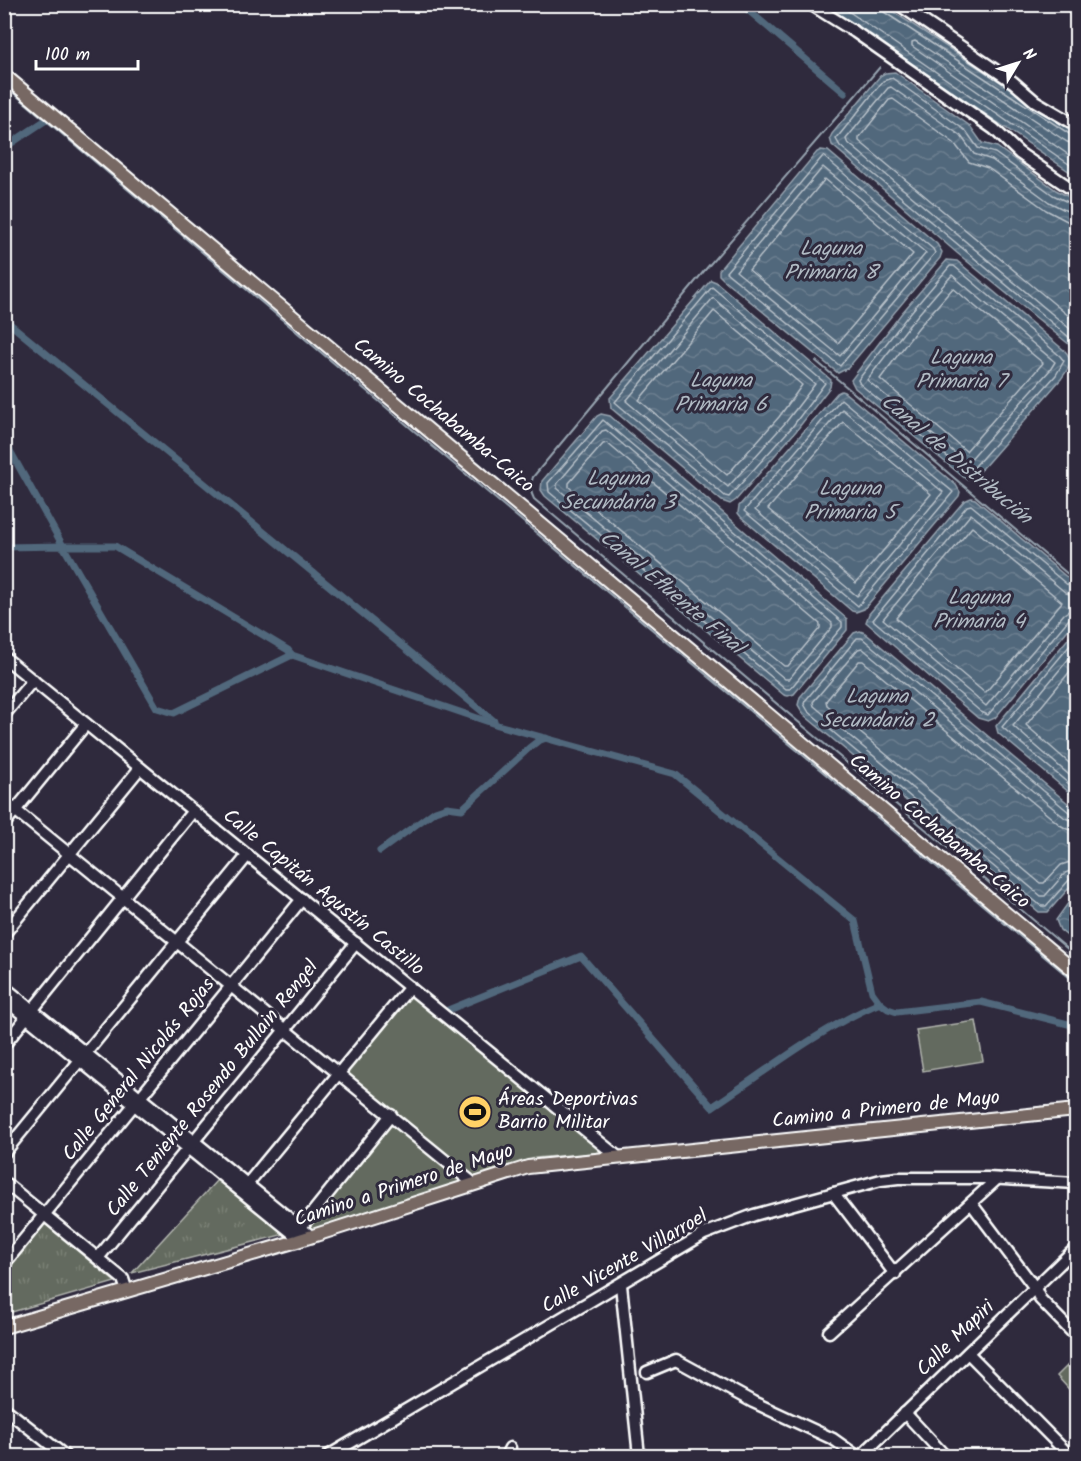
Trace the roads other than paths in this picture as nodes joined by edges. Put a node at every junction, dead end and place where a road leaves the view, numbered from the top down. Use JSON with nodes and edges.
{"nodes":[{"id":1,"x":810,"y":4,"type":"edge"},
{"id":2,"x":898,"y":4,"type":"edge"},
{"id":3,"x":4,"y":75,"type":"edge"},
{"id":4,"x":1077,"y":125,"type":"edge"},
{"id":5,"x":1077,"y":192,"type":"edge"},
{"id":6,"x":4,"y":657,"type":"edge"},
{"id":7,"x":33,"y":680,"type":"junction"},
{"id":8,"x":4,"y":715,"type":"edge"},
{"id":9,"x":86,"y":724,"type":"junction"},
{"id":10,"x":140,"y":768,"type":"junction"},
{"id":11,"x":4,"y":801,"type":"edge"},
{"id":12,"x":16,"y":810,"type":"junction"},
{"id":13,"x":194,"y":811,"type":"junction"},
{"id":14,"x":4,"y":824,"type":"edge"},
{"id":15,"x":70,"y":854,"type":"junction"},
{"id":16,"x":248,"y":855,"type":"junction"},
{"id":17,"x":122,"y":896,"type":"junction"},
{"id":18,"x":302,"y":899,"type":"junction"},
{"id":19,"x":4,"y":934,"type":"edge"},
{"id":20,"x":178,"y":942,"type":"junction"},
{"id":21,"x":356,"y":943,"type":"junction"},
{"id":22,"x":1077,"y":972,"type":"edge"},
{"id":23,"x":231,"y":985,"type":"junction"},
{"id":24,"x":4,"y":987,"type":"edge"},
{"id":25,"x":410,"y":987,"type":"junction"},
{"id":26,"x":4,"y":999,"type":"edge"},
{"id":27,"x":30,"y":1014,"type":"junction"},
{"id":28,"x":285,"y":1029,"type":"junction"},
{"id":29,"x":4,"y":1045,"type":"edge"},
{"id":30,"x":83,"y":1057,"type":"junction"},
{"id":31,"x":339,"y":1073,"type":"junction"},
{"id":32,"x":137,"y":1101,"type":"junction"},
{"id":33,"x":1077,"y":1110,"type":"edge"},
{"id":34,"x":391,"y":1115,"type":"junction"},
{"id":35,"x":191,"y":1144,"type":"junction"},
{"id":36,"x":4,"y":1153,"type":"edge"},
{"id":37,"x":618,"y":1157,"type":"junction"},
{"id":38,"x":997,"y":1179,"type":"junction"},
{"id":39,"x":4,"y":1182,"type":"edge"},
{"id":40,"x":1077,"y":1183,"type":"edge"},
{"id":41,"x":474,"y":1184,"type":"junction"},
{"id":42,"x":245,"y":1188,"type":"junction"},
{"id":43,"x":833,"y":1193,"type":"junction"},
{"id":44,"x":971,"y":1203,"type":"junction"},
{"id":45,"x":44,"y":1215,"type":"junction"},
{"id":46,"x":298,"y":1234,"type":"junction"},
{"id":47,"x":1077,"y":1248,"type":"edge"},
{"id":48,"x":98,"y":1258,"type":"junction"},
{"id":49,"x":4,"y":1264,"type":"edge"},
{"id":50,"x":895,"y":1274,"type":"junction"},
{"id":51,"x":621,"y":1284,"type":"junction"},
{"id":52,"x":1035,"y":1288,"type":"junction"},
{"id":53,"x":127,"y":1291,"type":"junction"},
{"id":54,"x":4,"y":1327,"type":"edge"},
{"id":55,"x":829,"y":1332,"type":"dead end"},
{"id":56,"x":1077,"y":1336,"type":"edge"},
{"id":57,"x":968,"y":1353,"type":"junction"},
{"id":58,"x":647,"y":1372,"type":"dead end"},
{"id":59,"x":4,"y":1408,"type":"edge"},
{"id":60,"x":905,"y":1413,"type":"junction"},
{"id":61,"x":334,"y":1455,"type":"edge"},
{"id":62,"x":65,"y":1456,"type":"edge"},
{"id":63,"x":639,"y":1456,"type":"edge"},
{"id":64,"x":859,"y":1456,"type":"edge"},
{"id":65,"x":945,"y":1456,"type":"edge"},
{"id":66,"x":1070,"y":1456,"type":"edge"}],
"edges":[{"from":1,"to":5,"type":"street"},
{"from":2,"to":4,"type":"street"},
{"from":3,"to":22,"type":"main road","name":"Camino Cochabamba-Caico"},
{"from":6,"to":7,"type":"street","name":"Calle Capitán Agustín Castillo"},
{"from":7,"to":8,"type":"street"},
{"from":7,"to":9,"type":"street","name":"Calle Capitán Agustín Castillo"},
{"from":9,"to":10,"type":"street","name":"Calle Capitán Agustín Castillo"},
{"from":9,"to":12,"type":"street"},
{"from":10,"to":13,"type":"street","name":"Calle Capitán Agustín Castillo"},
{"from":10,"to":15,"type":"street"},
{"from":11,"to":12,"type":"street"},
{"from":12,"to":14,"type":"street"},
{"from":12,"to":15,"type":"street"},
{"from":13,"to":16,"type":"street","name":"Calle Capitán Agustín Castillo"},
{"from":13,"to":17,"type":"street"},
{"from":15,"to":17,"type":"street"},
{"from":15,"to":19,"type":"street"},
{"from":16,"to":18,"type":"street","name":"Calle Capitán Agustín Castillo"},
{"from":16,"to":20,"type":"street"},
{"from":17,"to":20,"type":"street"},
{"from":17,"to":27,"type":"street"},
{"from":18,"to":21,"type":"street","name":"Calle Capitán Agustín Castillo"},
{"from":18,"to":23,"type":"street","name":"Calle General Nicolás Rojas"},
{"from":20,"to":23,"type":"street"},
{"from":20,"to":30,"type":"street"},
{"from":21,"to":25,"type":"street","name":"Calle Capitán Agustín Castillo"},
{"from":21,"to":28,"type":"street","name":"Calle Teniente Rosendo Bullain Rengel"},
{"from":23,"to":28,"type":"street"},
{"from":23,"to":32,"type":"street","name":"Calle General Nicolás Rojas"},
{"from":24,"to":27,"type":"street"},
{"from":25,"to":31,"type":"street"},
{"from":25,"to":37,"type":"street","name":"Calle Capitán Agustín Castillo"},
{"from":26,"to":27,"type":"street"},
{"from":27,"to":29,"type":"street"},
{"from":27,"to":30,"type":"street"},
{"from":28,"to":31,"type":"street"},
{"from":28,"to":35,"type":"street","name":"Calle Teniente Rosendo Bullain Rengel"},
{"from":30,"to":32,"type":"street"},
{"from":30,"to":36,"type":"street"},
{"from":31,"to":34,"type":"street"},
{"from":31,"to":42,"type":"street"},
{"from":32,"to":35,"type":"street"},
{"from":32,"to":45,"type":"street","name":"Calle General Nicolás Rojas"},
{"from":33,"to":37,"type":"main road","name":"Camino a Primero de Mayo"},
{"from":34,"to":41,"type":"street"},
{"from":34,"to":46,"type":"street"},
{"from":35,"to":42,"type":"street"},
{"from":35,"to":48,"type":"street","name":"Calle Teniente Rosendo Bullain Rengel"},
{"from":37,"to":41,"type":"main road","name":"Camino a Primero de Mayo"},
{"from":38,"to":40,"type":"street","name":"Calle Vicente Villarroel"},
{"from":38,"to":43,"type":"street","name":"Calle Vicente Villarroel"},
{"from":38,"to":44,"type":"street"},
{"from":39,"to":45,"type":"street"},
{"from":41,"to":46,"type":"main road","name":"Camino a Primero de Mayo"},
{"from":42,"to":46,"type":"street"},
{"from":43,"to":50,"type":"street"},
{"from":43,"to":51,"type":"street","name":"Calle Vicente Villarroel"},
{"from":44,"to":50,"type":"street"},
{"from":44,"to":52,"type":"street"},
{"from":45,"to":48,"type":"street"},
{"from":45,"to":49,"type":"street","name":"Calle General Nicolás Rojas"},
{"from":46,"to":53,"type":"main road","name":"Camino a Primero de Mayo"},
{"from":47,"to":52,"type":"street","name":"Calle Mapiri"},
{"from":48,"to":53,"type":"street"},
{"from":50,"to":55,"type":"street"},
{"from":51,"to":61,"type":"street","name":"Calle Vicente Villarroel"},
{"from":51,"to":63,"type":"street"},
{"from":52,"to":56,"type":"street"},
{"from":52,"to":57,"type":"street","name":"Calle Mapiri"},
{"from":53,"to":54,"type":"main road","name":"Camino a Primero de Mayo"},
{"from":57,"to":60,"type":"street","name":"Calle Mapiri"},
{"from":57,"to":66,"type":"street"},
{"from":58,"to":64,"type":"street"},
{"from":59,"to":62,"type":"street"},
{"from":60,"to":64,"type":"street","name":"Calle Mapiri"},
{"from":60,"to":65,"type":"street"}]}
